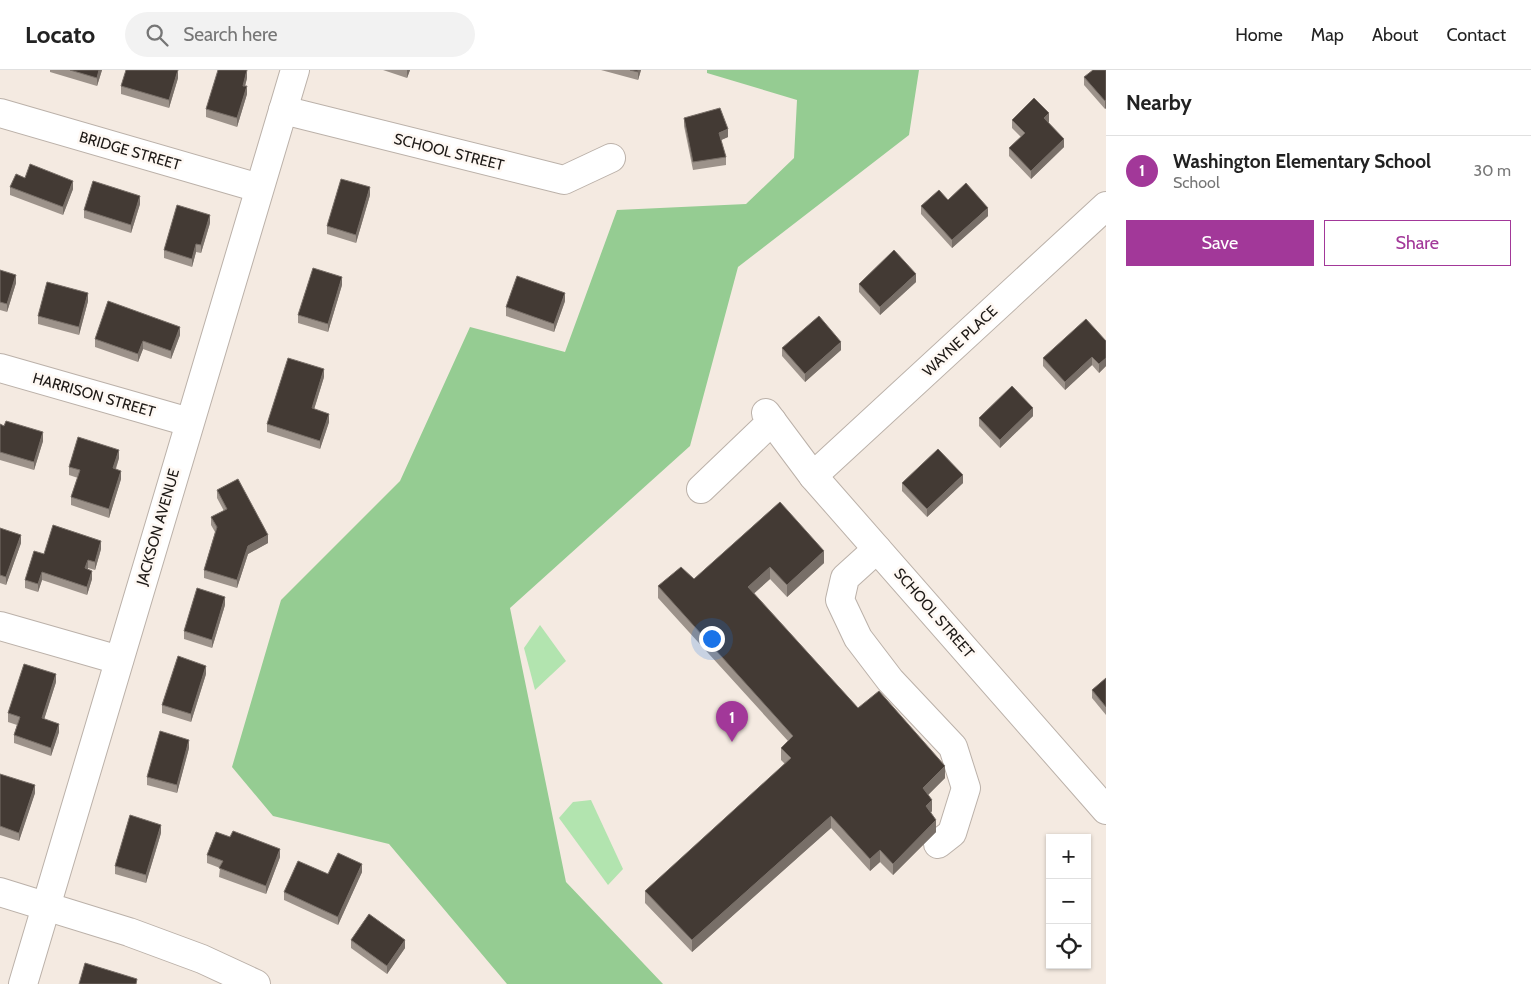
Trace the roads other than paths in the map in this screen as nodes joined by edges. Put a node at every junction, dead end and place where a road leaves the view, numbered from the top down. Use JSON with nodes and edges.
{"nodes":[{"id":1,"x":295,"y":70,"type":"edge"},
{"id":2,"x":283,"y":110,"type":"junction"},
{"id":3,"x":0,"y":113,"type":"edge"},
{"id":4,"x":611,"y":158,"type":"dead end"},
{"id":5,"x":259,"y":188,"type":"junction"},
{"id":6,"x":1106,"y":206,"type":"edge"},
{"id":7,"x":0,"y":368,"type":"edge"},
{"id":8,"x":189,"y":422,"type":"junction"},
{"id":9,"x":813,"y":476,"type":"junction"},
{"id":10,"x":701,"y":488,"type":"dead end"},
{"id":11,"x":877,"y":549,"type":"junction"},
{"id":12,"x":0,"y":626,"type":"edge"},
{"id":13,"x":119,"y":660,"type":"junction"},
{"id":14,"x":1106,"y":810,"type":"edge"},
{"id":15,"x":938,"y":844,"type":"dead end"},
{"id":16,"x":0,"y":892,"type":"edge"},
{"id":17,"x":46,"y":906,"type":"junction"},
{"id":18,"x":23,"y":984,"type":"edge"},
{"id":19,"x":256,"y":984,"type":"edge"}],
"edges":[{"from":1,"to":2,"type":"street","name":"JACKSON AVENUE"},
{"from":2,"to":4,"type":"street","name":"SCHOOL STREET"},
{"from":2,"to":5,"type":"street","name":"JACKSON AVENUE"},
{"from":3,"to":5,"type":"street","name":"BRIDGE STREET"},
{"from":5,"to":8,"type":"street","name":"JACKSON AVENUE"},
{"from":6,"to":9,"type":"street","name":"WAYNE PLACE"},
{"from":7,"to":8,"type":"street","name":"HARRISON STREET"},
{"from":8,"to":13,"type":"street","name":"JACKSON AVENUE"},
{"from":9,"to":10,"type":"street","name":"SCHOOL STREET"},
{"from":9,"to":11,"type":"street","name":"SCHOOL STREET"},
{"from":11,"to":14,"type":"street","name":"SCHOOL STREET"},
{"from":11,"to":15,"type":"street"},
{"from":12,"to":13,"type":"street"},
{"from":13,"to":17,"type":"street","name":"JACKSON AVENUE"},
{"from":16,"to":17,"type":"street"},
{"from":17,"to":18,"type":"street","name":"JACKSON AVENUE"},
{"from":17,"to":19,"type":"street"}]}
